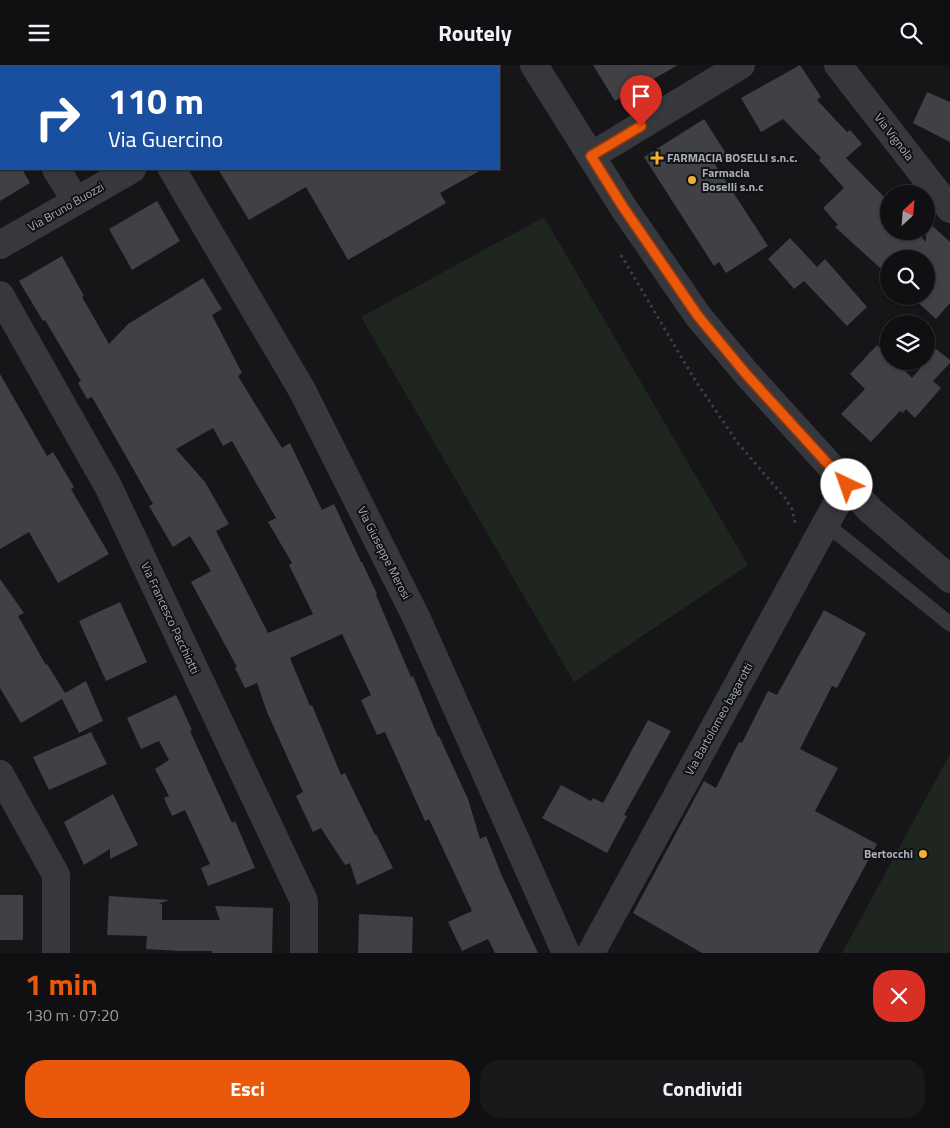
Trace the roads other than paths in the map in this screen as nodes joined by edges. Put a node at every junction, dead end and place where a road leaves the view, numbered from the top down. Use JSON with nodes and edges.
{"nodes":[{"id":1,"x":534,"y":65,"type":"edge"},
{"id":2,"x":741,"y":65,"type":"edge"},
{"id":3,"x":838,"y":65,"type":"edge"},
{"id":4,"x":591,"y":156,"type":"junction"},
{"id":5,"x":57,"y":170,"type":"edge"},
{"id":6,"x":130,"y":170,"type":"edge"},
{"id":7,"x":173,"y":170,"type":"edge"},
{"id":8,"x":76,"y":201,"type":"junction"},
{"id":9,"x":950,"y":209,"type":"edge"},
{"id":10,"x":0,"y":245,"type":"edge"},
{"id":11,"x":0,"y":295,"type":"edge"},
{"id":12,"x":847,"y":485,"type":"junction"},
{"id":13,"x":826,"y":525,"type":"junction"},
{"id":14,"x":950,"y":579,"type":"edge"},
{"id":15,"x":950,"y":625,"type":"edge"},
{"id":16,"x":0,"y":774,"type":"edge"},
{"id":17,"x":56,"y":953,"type":"edge"},
{"id":18,"x":304,"y":953,"type":"edge"},
{"id":19,"x":566,"y":953,"type":"edge"},
{"id":20,"x":591,"y":953,"type":"edge"}],
"edges":[{"from":1,"to":4,"type":"street"},
{"from":2,"to":4,"type":"street"},
{"from":3,"to":9,"type":"street","name":"Via Vignola"},
{"from":4,"to":12,"type":"street"},
{"from":5,"to":8,"type":"street"},
{"from":6,"to":8,"type":"street","name":"Via Bruno Buozzi"},
{"from":7,"to":19,"type":"street","name":"Via Giuseppe Merosi"},
{"from":8,"to":10,"type":"street","name":"Via Bruno Buozzi"},
{"from":11,"to":18,"type":"street","name":"Via Francesco Pacchiotti"},
{"from":12,"to":13,"type":"street","name":"Via Bartolomeo bagarotti"},
{"from":12,"to":14,"type":"street"},
{"from":13,"to":15,"type":"lane"},
{"from":13,"to":20,"type":"street","name":"Via Bartolomeo bagarotti"},
{"from":16,"to":17,"type":"street"}]}
